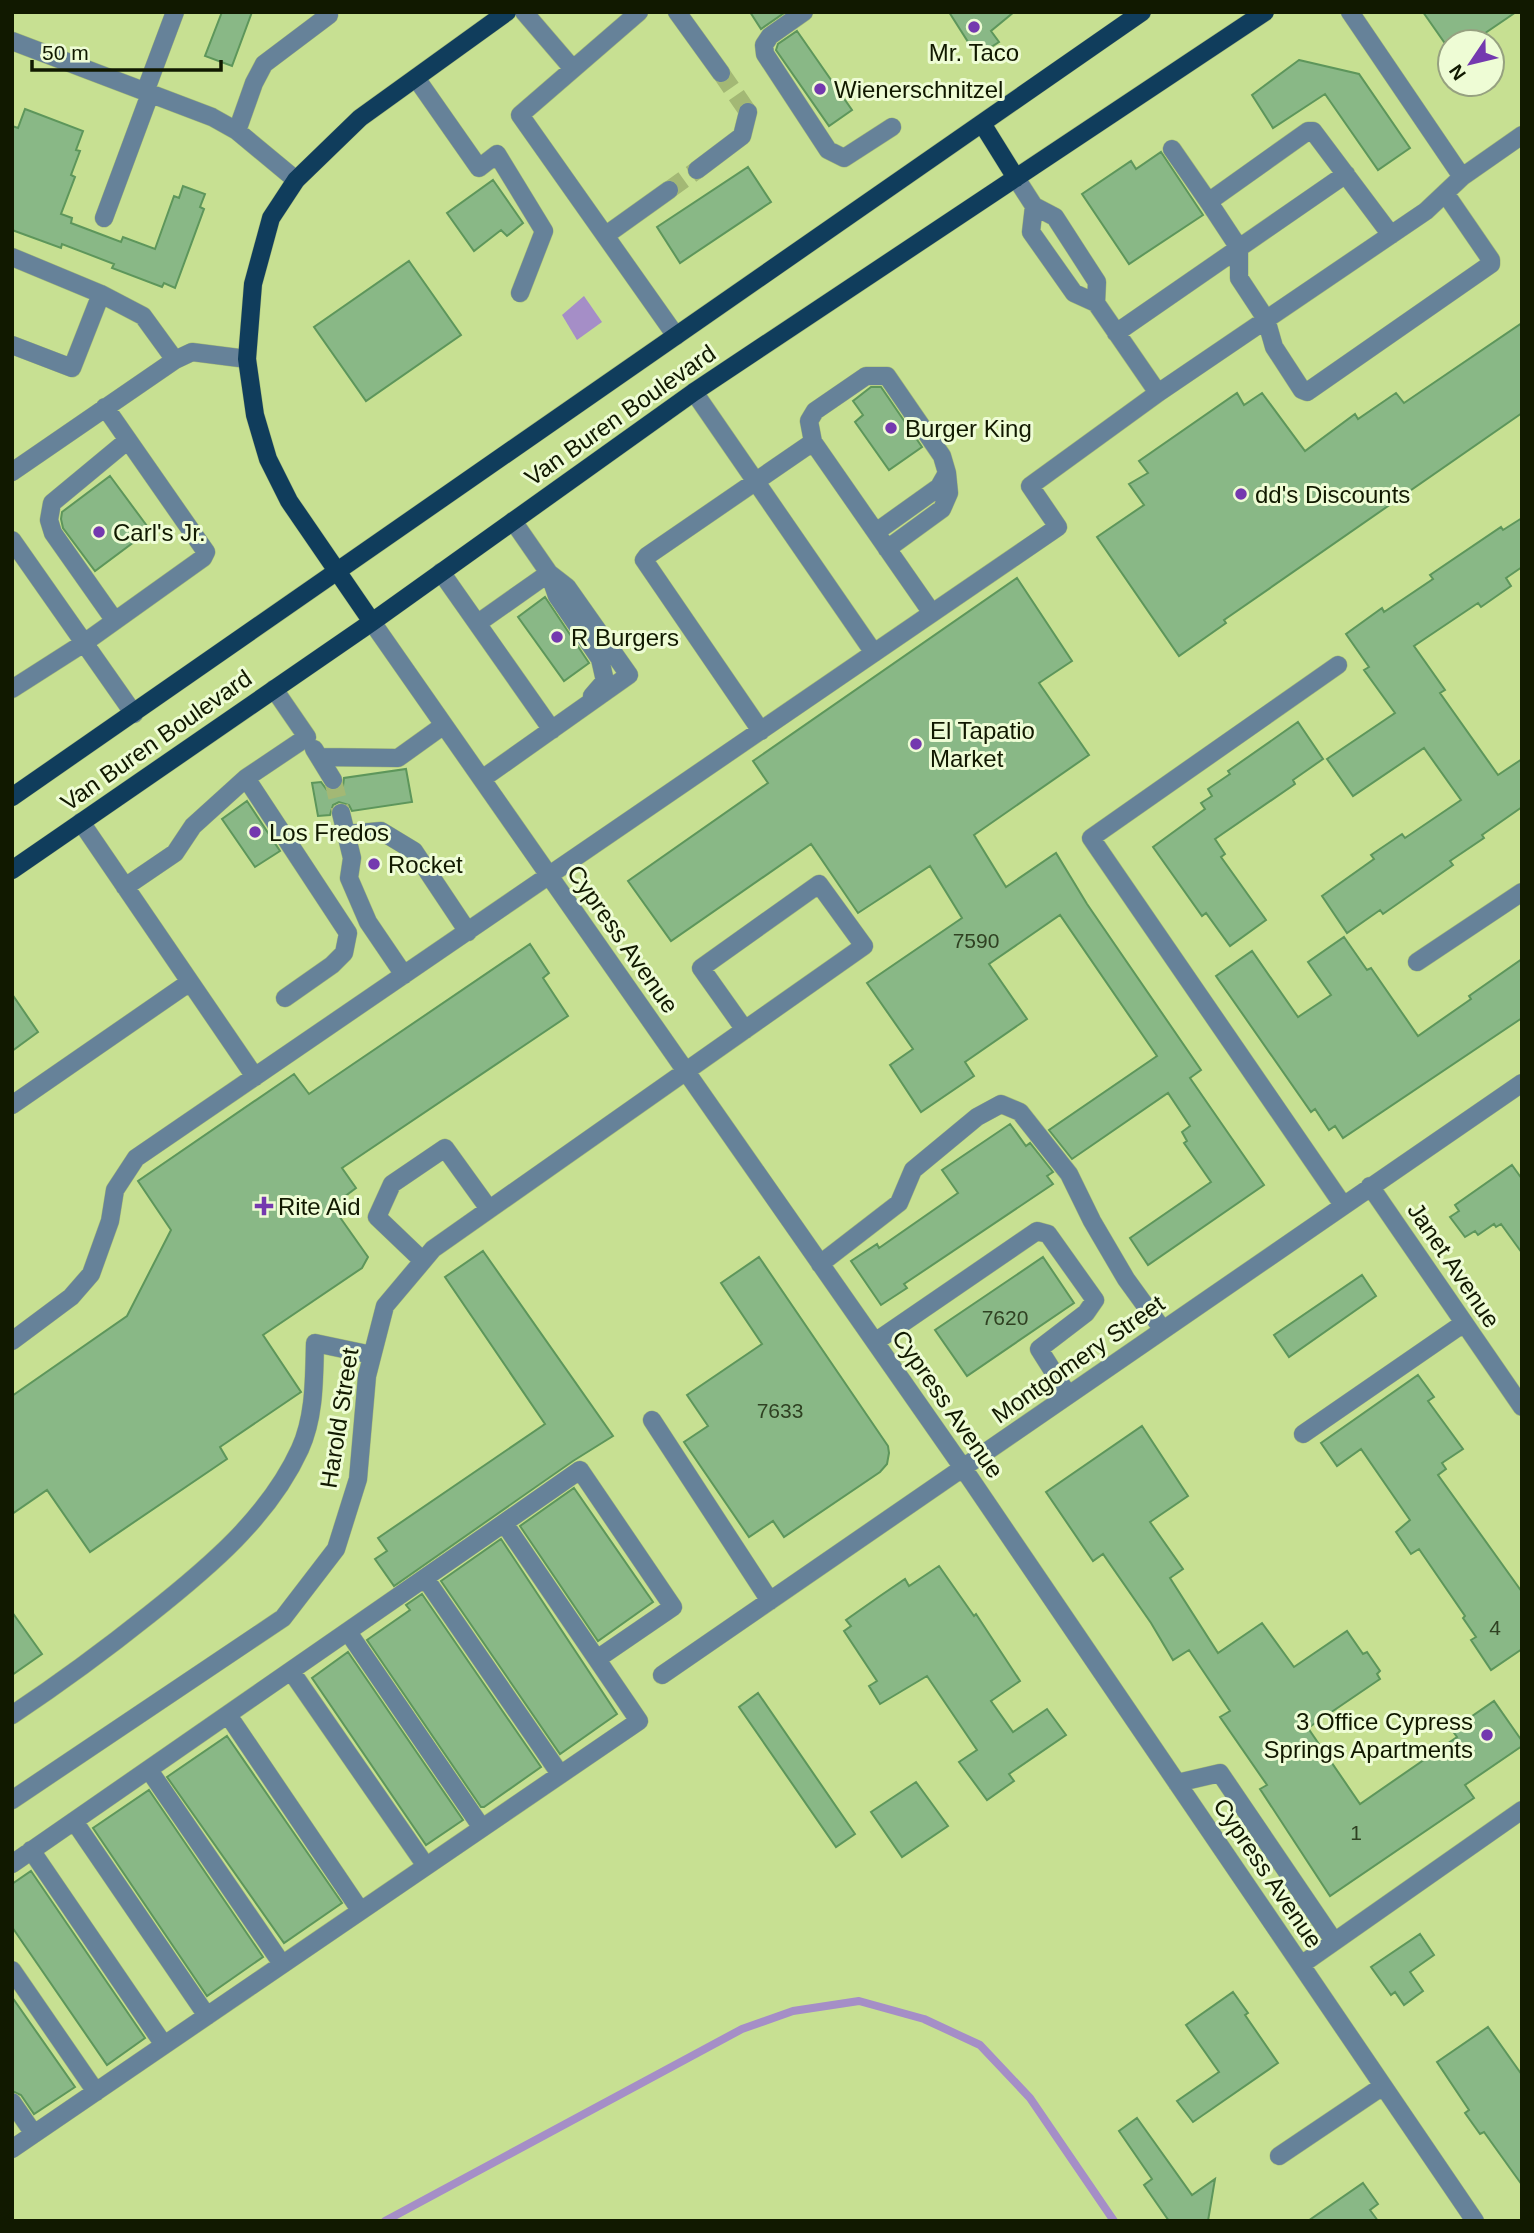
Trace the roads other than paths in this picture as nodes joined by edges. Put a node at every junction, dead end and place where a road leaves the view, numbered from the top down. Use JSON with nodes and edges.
{"nodes":[{"id":1,"x":175,"y":12,"type":"edge"},
{"id":2,"x":507,"y":12,"type":"edge"},
{"id":3,"x":524,"y":12,"type":"edge"},
{"id":4,"x":639,"y":12,"type":"edge"},
{"id":5,"x":677,"y":12,"type":"edge"},
{"id":6,"x":804,"y":12,"type":"edge"},
{"id":7,"x":1265,"y":12,"type":"edge"},
{"id":8,"x":1350,"y":12,"type":"edge"},
{"id":9,"x":1139,"y":13,"type":"edge"},
{"id":10,"x":329,"y":15,"type":"dead end"},
{"id":11,"x":12,"y":41,"type":"edge"},
{"id":12,"x":573,"y":69,"type":"junction"},
{"id":13,"x":721,"y":73,"type":"tunnel mouth"},
{"id":14,"x":416,"y":78,"type":"junction"},
{"id":15,"x":148,"y":93,"type":"junction"},
{"id":16,"x":748,"y":112,"type":"dead end"},
{"id":17,"x":983,"y":125,"type":"junction"},
{"id":18,"x":892,"y":127,"type":"dead end"},
{"id":19,"x":237,"y":131,"type":"junction"},
{"id":20,"x":1522,"y":135,"type":"edge"},
{"id":21,"x":1172,"y":149,"type":"dead end"},
{"id":22,"x":696,"y":170,"type":"tunnel mouth"},
{"id":23,"x":1346,"y":174,"type":"junction"},
{"id":24,"x":1462,"y":177,"type":"junction"},
{"id":25,"x":1016,"y":178,"type":"junction"},
{"id":26,"x":296,"y":180,"type":"junction"},
{"id":27,"x":669,"y":190,"type":"tunnel mouth"},
{"id":28,"x":1445,"y":193,"type":"junction"},
{"id":29,"x":1210,"y":204,"type":"junction"},
{"id":30,"x":1034,"y":206,"type":"junction"},
{"id":31,"x":104,"y":218,"type":"dead end"},
{"id":32,"x":606,"y":235,"type":"junction"},
{"id":33,"x":1391,"y":235,"type":"junction"},
{"id":34,"x":1239,"y":248,"type":"junction"},
{"id":35,"x":12,"y":257,"type":"edge"},
{"id":36,"x":520,"y":293,"type":"dead end"},
{"id":37,"x":101,"y":294,"type":"junction"},
{"id":38,"x":1096,"y":303,"type":"junction"},
{"id":39,"x":1266,"y":319,"type":"junction"},
{"id":40,"x":1116,"y":333,"type":"junction"},
{"id":41,"x":676,"y":336,"type":"junction"},
{"id":42,"x":12,"y":345,"type":"edge"},
{"id":43,"x":247,"y":359,"type":"junction"},
{"id":44,"x":175,"y":360,"type":"junction"},
{"id":45,"x":694,"y":392,"type":"junction"},
{"id":46,"x":1158,"y":393,"type":"junction"},
{"id":47,"x":105,"y":407,"type":"junction"},
{"id":48,"x":128,"y":440,"type":"junction"},
{"id":49,"x":813,"y":442,"type":"junction"},
{"id":50,"x":12,"y":472,"type":"edge"},
{"id":51,"x":947,"y":473,"type":"junction"},
{"id":52,"x":755,"y":481,"type":"junction"},
{"id":53,"x":513,"y":521,"type":"junction"},
{"id":54,"x":876,"y":532,"type":"junction"},
{"id":55,"x":12,"y":540,"type":"edge"},
{"id":56,"x":887,"y":549,"type":"junction"},
{"id":57,"x":337,"y":570,"type":"junction"},
{"id":58,"x":441,"y":572,"type":"junction"},
{"id":59,"x":549,"y":573,"type":"junction"},
{"id":60,"x":932,"y":613,"type":"junction"},
{"id":61,"x":115,"y":621,"type":"junction"},
{"id":62,"x":372,"y":622,"type":"junction"},
{"id":63,"x":478,"y":623,"type":"junction"},
{"id":64,"x":84,"y":643,"type":"junction"},
{"id":65,"x":874,"y":653,"type":"junction"},
{"id":66,"x":1338,"y":665,"type":"dead end"},
{"id":67,"x":14,"y":685,"type":"edge"},
{"id":68,"x":274,"y":689,"type":"junction"},
{"id":69,"x":134,"y":714,"type":"junction"},
{"id":70,"x":444,"y":725,"type":"junction"},
{"id":71,"x":552,"y":730,"type":"junction"},
{"id":72,"x":761,"y":731,"type":"junction"},
{"id":73,"x":307,"y":737,"type":"junction"},
{"id":74,"x":319,"y":757,"type":"junction"},
{"id":75,"x":246,"y":778,"type":"junction"},
{"id":76,"x":482,"y":779,"type":"junction"},
{"id":77,"x":333,"y":780,"type":"tunnel mouth"},
{"id":78,"x":12,"y":797,"type":"edge"},
{"id":79,"x":341,"y":813,"type":"tunnel mouth"},
{"id":80,"x":81,"y":822,"type":"junction"},
{"id":81,"x":346,"y":834,"type":"junction"},
{"id":82,"x":12,"y":870,"type":"edge"},
{"id":83,"x":549,"y":877,"type":"junction"},
{"id":84,"x":125,"y":887,"type":"junction"},
{"id":85,"x":1522,"y":892,"type":"edge"},
{"id":86,"x":468,"y":932,"type":"junction"},
{"id":87,"x":1417,"y":962,"type":"dead end"},
{"id":88,"x":404,"y":975,"type":"junction"},
{"id":89,"x":190,"y":982,"type":"junction"},
{"id":90,"x":285,"y":998,"type":"dead end"},
{"id":91,"x":745,"y":1030,"type":"junction"},
{"id":92,"x":687,"y":1072,"type":"junction"},
{"id":93,"x":255,"y":1077,"type":"junction"},
{"id":94,"x":1522,"y":1083,"type":"edge"},
{"id":95,"x":12,"y":1105,"type":"edge"},
{"id":96,"x":1370,"y":1186,"type":"junction"},
{"id":97,"x":1343,"y":1205,"type":"junction"},
{"id":98,"x":489,"y":1209,"type":"junction"},
{"id":99,"x":423,"y":1261,"type":"junction"},
{"id":100,"x":820,"y":1264,"type":"junction"},
{"id":101,"x":1464,"y":1322,"type":"junction"},
{"id":102,"x":1163,"y":1330,"type":"junction"},
{"id":103,"x":12,"y":1341,"type":"edge"},
{"id":104,"x":875,"y":1342,"type":"junction"},
{"id":105,"x":372,"y":1355,"type":"junction"},
{"id":106,"x":1068,"y":1395,"type":"junction"},
{"id":107,"x":1522,"y":1407,"type":"edge"},
{"id":108,"x":652,"y":1420,"type":"dead end"},
{"id":109,"x":1303,"y":1434,"type":"dead end"},
{"id":110,"x":963,"y":1468,"type":"junction"},
{"id":111,"x":504,"y":1523,"type":"junction"},
{"id":112,"x":425,"y":1578,"type":"junction"},
{"id":113,"x":770,"y":1601,"type":"junction"},
{"id":114,"x":348,"y":1632,"type":"junction"},
{"id":115,"x":597,"y":1659,"type":"junction"},
{"id":116,"x":291,"y":1671,"type":"junction"},
{"id":117,"x":662,"y":1675,"type":"dead end"},
{"id":118,"x":228,"y":1714,"type":"junction"},
{"id":119,"x":12,"y":1715,"type":"edge"},
{"id":120,"x":149,"y":1770,"type":"junction"},
{"id":121,"x":559,"y":1774,"type":"junction"},
{"id":122,"x":1177,"y":1783,"type":"junction"},
{"id":123,"x":12,"y":1800,"type":"edge"},
{"id":124,"x":1522,"y":1810,"type":"edge"},
{"id":125,"x":74,"y":1821,"type":"junction"},
{"id":126,"x":482,"y":1828,"type":"junction"},
{"id":127,"x":31,"y":1850,"type":"junction"},
{"id":128,"x":12,"y":1864,"type":"edge"},
{"id":129,"x":426,"y":1866,"type":"junction"},
{"id":130,"x":360,"y":1910,"type":"junction"},
{"id":131,"x":1334,"y":1941,"type":"junction"},
{"id":132,"x":282,"y":1964,"type":"junction"},
{"id":133,"x":1301,"y":1965,"type":"junction"},
{"id":134,"x":12,"y":1970,"type":"edge"},
{"id":135,"x":207,"y":2016,"type":"junction"},
{"id":136,"x":164,"y":2045,"type":"junction"},
{"id":137,"x":1383,"y":2086,"type":"junction"},
{"id":138,"x":96,"y":2092,"type":"junction"},
{"id":139,"x":12,"y":2102,"type":"edge"},
{"id":140,"x":34,"y":2134,"type":"junction"},
{"id":141,"x":12,"y":2149,"type":"edge"},
{"id":142,"x":1279,"y":2156,"type":"dead end"},
{"id":143,"x":1475,"y":2221,"type":"edge"}],
"edges":[{"from":1,"to":15,"type":"street"},
{"from":2,"to":14,"type":"main road"},
{"from":3,"to":12,"type":"street"},
{"from":4,"to":12,"type":"street"},
{"from":5,"to":13,"type":"street"},
{"from":6,"to":18,"type":"street"},
{"from":7,"to":25,"type":"main road","name":"Van Buren Boulevard"},
{"from":8,"to":24,"type":"street"},
{"from":9,"to":17,"type":"main road","name":"Van Buren Boulevard"},
{"from":10,"to":19,"type":"street"},
{"from":11,"to":15,"type":"street"},
{"from":12,"to":32,"type":"street"},
{"from":14,"to":26,"type":"main road"},
{"from":14,"to":36,"type":"street"},
{"from":15,"to":19,"type":"street"},
{"from":15,"to":31,"type":"street"},
{"from":16,"to":22,"type":"street"},
{"from":17,"to":25,"type":"main road"},
{"from":17,"to":41,"type":"main road","name":"Van Buren Boulevard"},
{"from":19,"to":26,"type":"street"},
{"from":20,"to":24,"type":"street"},
{"from":21,"to":29,"type":"street"},
{"from":23,"to":29,"type":"street"},
{"from":23,"to":33,"type":"street"},
{"from":23,"to":34,"type":"street"},
{"from":24,"to":28,"type":"street"},
{"from":25,"to":30,"type":"street"},
{"from":25,"to":45,"type":"main road","name":"Van Buren Boulevard"},
{"from":26,"to":43,"type":"main road"},
{"from":27,"to":32,"type":"street"},
{"from":28,"to":33,"type":"street"},
{"from":28,"to":39,"type":"street"},
{"from":29,"to":34,"type":"street"},
{"from":30,"to":38,"type":"street"},
{"from":30,"to":38,"type":"street"},
{"from":32,"to":41,"type":"street"},
{"from":33,"to":39,"type":"street"},
{"from":34,"to":39,"type":"street"},
{"from":34,"to":40,"type":"street"},
{"from":35,"to":37,"type":"street"},
{"from":37,"to":42,"type":"street"},
{"from":37,"to":44,"type":"street"},
{"from":38,"to":40,"type":"street"},
{"from":39,"to":46,"type":"street"},
{"from":40,"to":46,"type":"street"},
{"from":41,"to":57,"type":"main road","name":"Van Buren Boulevard"},
{"from":43,"to":44,"type":"street"},
{"from":43,"to":57,"type":"main road"},
{"from":44,"to":47,"type":"street"},
{"from":45,"to":52,"type":"street"},
{"from":45,"to":53,"type":"main road","name":"Van Buren Boulevard"},
{"from":46,"to":60,"type":"street"},
{"from":47,"to":48,"type":"street"},
{"from":47,"to":50,"type":"street"},
{"from":48,"to":61,"type":"street"},
{"from":48,"to":61,"type":"street"},
{"from":49,"to":51,"type":"street"},
{"from":49,"to":52,"type":"street"},
{"from":49,"to":54,"type":"street"},
{"from":51,"to":54,"type":"street"},
{"from":51,"to":56,"type":"street"},
{"from":52,"to":65,"type":"street"},
{"from":52,"to":72,"type":"street"},
{"from":53,"to":58,"type":"main road","name":"Van Buren Boulevard"},
{"from":53,"to":59,"type":"street"},
{"from":54,"to":56,"type":"street"},
{"from":55,"to":64,"type":"street"},
{"from":56,"to":60,"type":"street"},
{"from":57,"to":62,"type":"main road"},
{"from":57,"to":69,"type":"main road","name":"Van Buren Boulevard"},
{"from":58,"to":62,"type":"main road","name":"Van Buren Boulevard"},
{"from":58,"to":63,"type":"street"},
{"from":59,"to":63,"type":"street"},
{"from":59,"to":71,"type":"street"},
{"from":60,"to":65,"type":"street"},
{"from":61,"to":64,"type":"street"},
{"from":62,"to":68,"type":"main road","name":"Van Buren Boulevard"},
{"from":62,"to":70,"type":"street","name":"Cypress Avenue"},
{"from":63,"to":71,"type":"street"},
{"from":64,"to":67,"type":"street"},
{"from":64,"to":69,"type":"street"},
{"from":65,"to":72,"type":"street"},
{"from":66,"to":97,"type":"street"},
{"from":68,"to":73,"type":"street"},
{"from":68,"to":80,"type":"main road","name":"Van Buren Boulevard"},
{"from":69,"to":78,"type":"main road","name":"Van Buren Boulevard"},
{"from":70,"to":74,"type":"street"},
{"from":70,"to":76,"type":"street","name":"Cypress Avenue"},
{"from":71,"to":76,"type":"street"},
{"from":72,"to":83,"type":"street"},
{"from":73,"to":74,"type":"street"},
{"from":73,"to":75,"type":"street"},
{"from":74,"to":77,"type":"street"},
{"from":75,"to":84,"type":"street"},
{"from":75,"to":90,"type":"street"},
{"from":76,"to":83,"type":"street","name":"Cypress Avenue"},
{"from":79,"to":81,"type":"street"},
{"from":80,"to":82,"type":"main road","name":"Van Buren Boulevard"},
{"from":80,"to":84,"type":"street"},
{"from":81,"to":86,"type":"street"},
{"from":81,"to":88,"type":"street"},
{"from":83,"to":86,"type":"street"},
{"from":83,"to":92,"type":"street","name":"Cypress Avenue"},
{"from":84,"to":89,"type":"street"},
{"from":85,"to":87,"type":"street"},
{"from":86,"to":88,"type":"street"},
{"from":88,"to":93,"type":"street"},
{"from":89,"to":93,"type":"street"},
{"from":89,"to":95,"type":"street"},
{"from":91,"to":91,"type":"street","name":"Harold Street"},
{"from":91,"to":92,"type":"street","name":"Harold Street"},
{"from":92,"to":98,"type":"street","name":"Harold Street"},
{"from":92,"to":100,"type":"street","name":"Cypress Avenue"},
{"from":93,"to":103,"type":"street"},
{"from":94,"to":96,"type":"street","name":"Montgomery Street"},
{"from":96,"to":97,"type":"street","name":"Montgomery Street"},
{"from":96,"to":101,"type":"street","name":"Janet Avenue"},
{"from":97,"to":102,"type":"street","name":"Montgomery Street"},
{"from":98,"to":99,"type":"street","name":"Harold Street"},
{"from":98,"to":99,"type":"street"},
{"from":99,"to":105,"type":"street","name":"Harold Street"},
{"from":100,"to":102,"type":"street"},
{"from":100,"to":104,"type":"street","name":"Cypress Avenue"},
{"from":101,"to":107,"type":"street","name":"Janet Avenue"},
{"from":101,"to":109,"type":"street"},
{"from":102,"to":106,"type":"street","name":"Montgomery Street"},
{"from":104,"to":106,"type":"street"},
{"from":104,"to":110,"type":"street","name":"Cypress Avenue"},
{"from":105,"to":119,"type":"street"},
{"from":105,"to":123,"type":"street","name":"Harold Street"},
{"from":106,"to":110,"type":"street","name":"Montgomery Street"},
{"from":108,"to":113,"type":"street"},
{"from":110,"to":113,"type":"street","name":"Montgomery Street"},
{"from":110,"to":122,"type":"street","name":"Cypress Avenue"},
{"from":111,"to":112,"type":"street"},
{"from":111,"to":115,"type":"street"},
{"from":111,"to":115,"type":"street"},
{"from":112,"to":114,"type":"street"},
{"from":112,"to":121,"type":"street"},
{"from":113,"to":117,"type":"street","name":"Montgomery Street"},
{"from":114,"to":116,"type":"street"},
{"from":114,"to":126,"type":"street"},
{"from":115,"to":121,"type":"street"},
{"from":116,"to":118,"type":"street"},
{"from":116,"to":129,"type":"street"},
{"from":118,"to":120,"type":"street"},
{"from":118,"to":130,"type":"street"},
{"from":120,"to":125,"type":"street"},
{"from":120,"to":132,"type":"street"},
{"from":121,"to":126,"type":"street"},
{"from":122,"to":131,"type":"street"},
{"from":122,"to":133,"type":"street","name":"Cypress Avenue"},
{"from":124,"to":131,"type":"street"},
{"from":125,"to":127,"type":"street"},
{"from":125,"to":135,"type":"street"},
{"from":126,"to":129,"type":"street"},
{"from":127,"to":128,"type":"street"},
{"from":127,"to":136,"type":"street"},
{"from":129,"to":130,"type":"street"},
{"from":130,"to":132,"type":"street"},
{"from":131,"to":133,"type":"street"},
{"from":132,"to":135,"type":"street"},
{"from":133,"to":137,"type":"street","name":"Cypress Avenue"},
{"from":134,"to":138,"type":"street"},
{"from":135,"to":136,"type":"street"},
{"from":136,"to":138,"type":"street"},
{"from":137,"to":142,"type":"street"},
{"from":137,"to":143,"type":"street","name":"Cypress Avenue"},
{"from":138,"to":140,"type":"street"},
{"from":139,"to":140,"type":"street"},
{"from":140,"to":141,"type":"street"}]}
